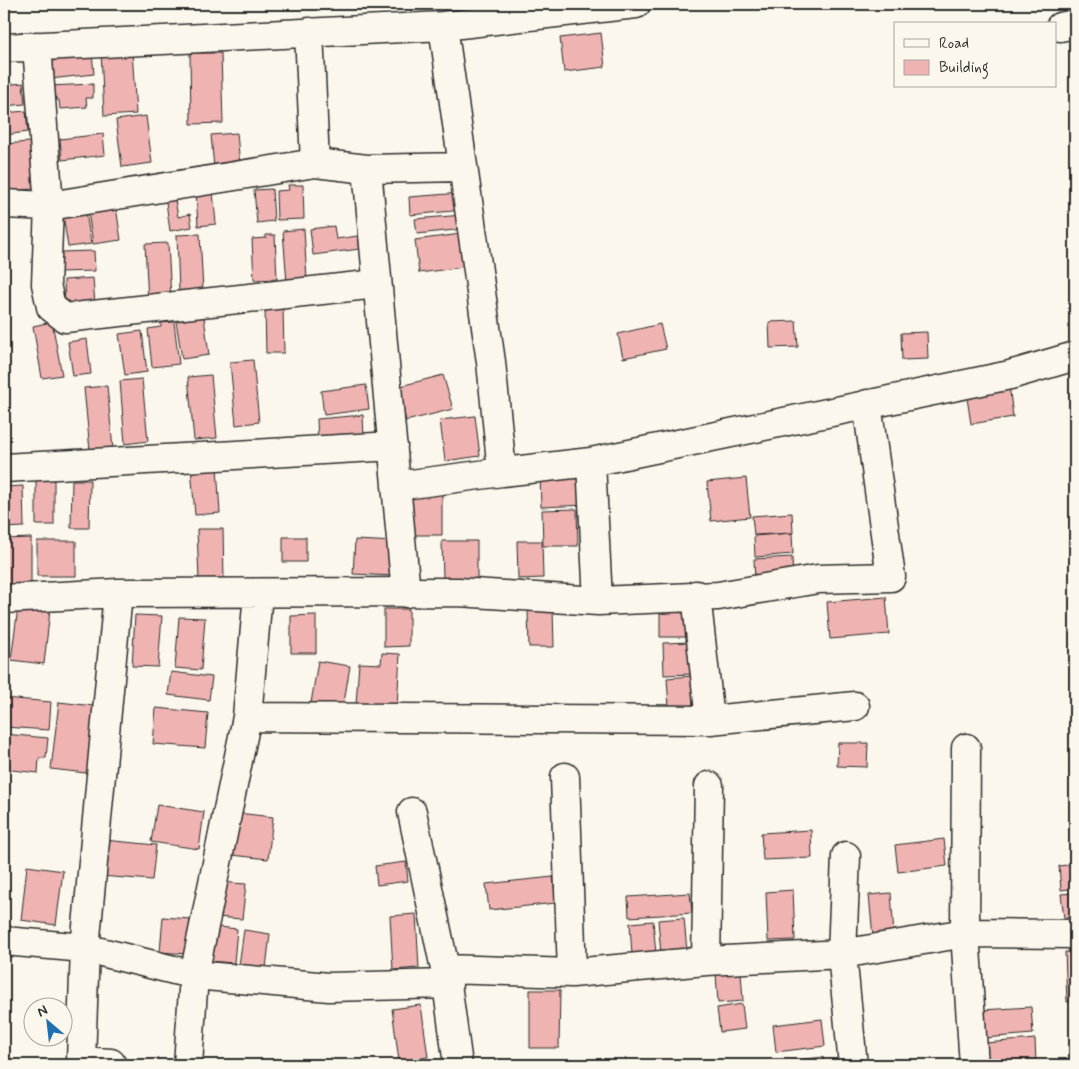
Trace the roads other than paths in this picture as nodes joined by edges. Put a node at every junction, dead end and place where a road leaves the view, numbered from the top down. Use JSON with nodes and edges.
{"nodes":[{"id":1,"x":636,"y":4,"type":"edge"},
{"id":2,"x":443,"y":26,"type":"junction"},
{"id":3,"x":310,"y":32,"type":"junction"},
{"id":4,"x":37,"y":46,"type":"junction"},
{"id":5,"x":4,"y":48,"type":"edge"},
{"id":6,"x":315,"y":163,"type":"junction"},
{"id":7,"x":462,"y":167,"type":"junction"},
{"id":8,"x":367,"y":169,"type":"junction"},
{"id":9,"x":4,"y":204,"type":"edge"},
{"id":10,"x":50,"y":206,"type":"junction"},
{"id":11,"x":377,"y":284,"type":"junction"},
{"id":12,"x":1075,"y":356,"type":"edge"},
{"id":13,"x":866,"y":404,"type":"junction"},
{"id":14,"x":394,"y":446,"type":"junction"},
{"id":15,"x":591,"y":462,"type":"junction"},
{"id":16,"x":4,"y":468,"type":"edge"},
{"id":17,"x":502,"y":472,"type":"junction"},
{"id":18,"x":396,"y":486,"type":"junction"},
{"id":19,"x":118,"y":593,"type":"junction"},
{"id":20,"x":406,"y":593,"type":"junction"},
{"id":21,"x":258,"y":594,"type":"junction"},
{"id":22,"x":696,"y":595,"type":"junction"},
{"id":23,"x":4,"y":599,"type":"edge"},
{"id":24,"x":598,"y":601,"type":"junction"},
{"id":25,"x":855,"y":706,"type":"dead end"},
{"id":26,"x":247,"y":717,"type":"junction"},
{"id":27,"x":710,"y":720,"type":"junction"},
{"id":28,"x":966,"y":748,"type":"dead end"},
{"id":29,"x":565,"y":777,"type":"dead end"},
{"id":30,"x":709,"y":786,"type":"dead end"},
{"id":31,"x":412,"y":812,"type":"dead end"},
{"id":32,"x":846,"y":856,"type":"dead end"},
{"id":33,"x":965,"y":933,"type":"junction"},
{"id":34,"x":1075,"y":934,"type":"edge"},
{"id":35,"x":4,"y":941,"type":"edge"},
{"id":36,"x":85,"y":948,"type":"junction"},
{"id":37,"x":842,"y":954,"type":"junction"},
{"id":38,"x":706,"y":961,"type":"junction"},
{"id":39,"x":572,"y":973,"type":"junction"},
{"id":40,"x":194,"y":975,"type":"junction"},
{"id":41,"x":446,"y":976,"type":"junction"},
{"id":42,"x":110,"y":1065,"type":"edge"},
{"id":43,"x":188,"y":1065,"type":"edge"},
{"id":44,"x":458,"y":1065,"type":"edge"},
{"id":45,"x":853,"y":1065,"type":"edge"},
{"id":46,"x":974,"y":1065,"type":"edge"}],
"edges":[{"from":1,"to":2,"type":"street"},
{"from":2,"to":3,"type":"street"},
{"from":2,"to":7,"type":"street"},
{"from":3,"to":4,"type":"street"},
{"from":3,"to":6,"type":"street"},
{"from":4,"to":5,"type":"street"},
{"from":4,"to":10,"type":"street"},
{"from":6,"to":8,"type":"street"},
{"from":6,"to":10,"type":"street"},
{"from":7,"to":8,"type":"street"},
{"from":7,"to":17,"type":"street"},
{"from":8,"to":11,"type":"street"},
{"from":9,"to":10,"type":"street"},
{"from":10,"to":11,"type":"street"},
{"from":11,"to":14,"type":"street"},
{"from":12,"to":13,"type":"street"},
{"from":13,"to":15,"type":"street"},
{"from":13,"to":22,"type":"street"},
{"from":14,"to":16,"type":"street"},
{"from":14,"to":18,"type":"street"},
{"from":15,"to":17,"type":"street"},
{"from":15,"to":24,"type":"street"},
{"from":17,"to":18,"type":"street"},
{"from":18,"to":20,"type":"street"},
{"from":19,"to":21,"type":"street"},
{"from":19,"to":23,"type":"street"},
{"from":19,"to":36,"type":"street"},
{"from":20,"to":21,"type":"street"},
{"from":20,"to":24,"type":"street"},
{"from":21,"to":26,"type":"street"},
{"from":22,"to":24,"type":"street"},
{"from":22,"to":27,"type":"street"},
{"from":25,"to":27,"type":"street"},
{"from":26,"to":27,"type":"street"},
{"from":26,"to":40,"type":"street"},
{"from":28,"to":33,"type":"street"},
{"from":29,"to":39,"type":"street"},
{"from":30,"to":38,"type":"street"},
{"from":31,"to":41,"type":"street"},
{"from":32,"to":37,"type":"street"},
{"from":33,"to":34,"type":"street"},
{"from":33,"to":37,"type":"street"},
{"from":33,"to":46,"type":"street"},
{"from":35,"to":36,"type":"street"},
{"from":36,"to":40,"type":"street"},
{"from":36,"to":42,"type":"street"},
{"from":37,"to":38,"type":"street"},
{"from":37,"to":45,"type":"street"},
{"from":38,"to":39,"type":"street"},
{"from":39,"to":41,"type":"street"},
{"from":40,"to":41,"type":"street"},
{"from":40,"to":43,"type":"street"},
{"from":41,"to":44,"type":"street"}]}
